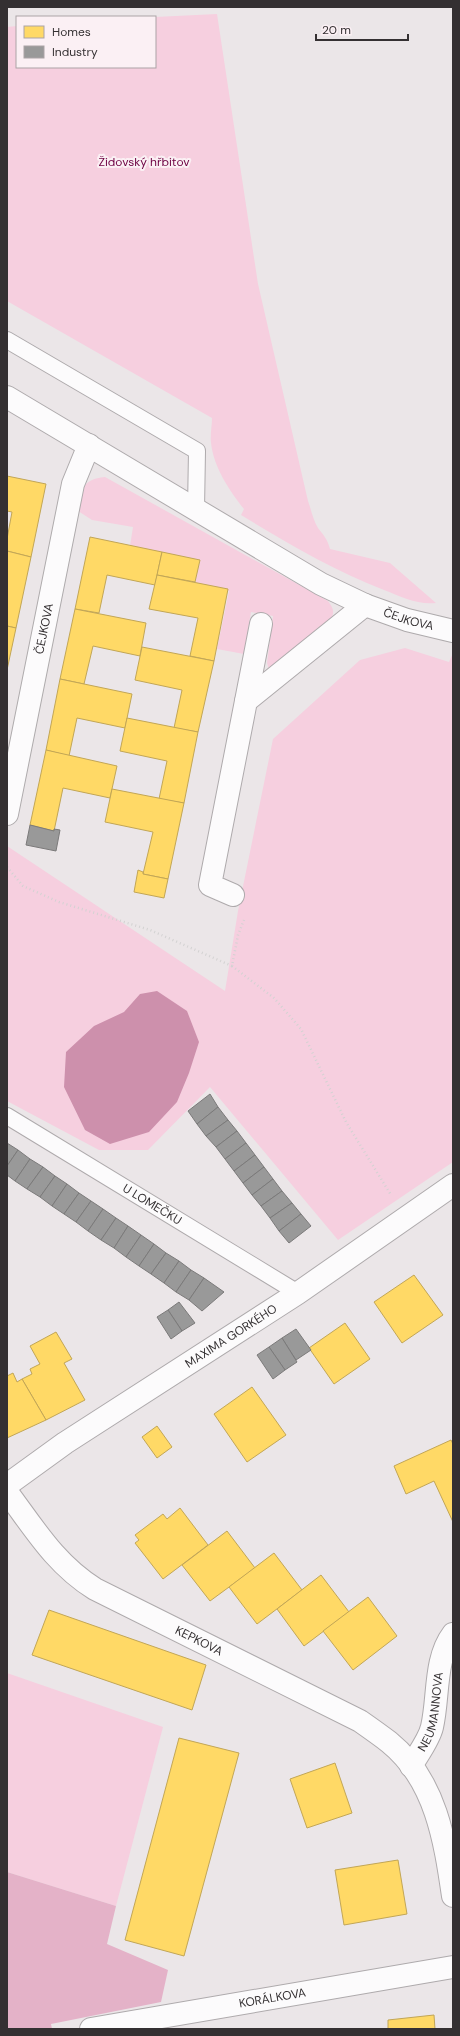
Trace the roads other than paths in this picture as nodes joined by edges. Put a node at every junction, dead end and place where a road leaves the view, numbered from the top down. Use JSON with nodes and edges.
{"nodes":[{"id":1,"x":7,"y":340,"type":"edge"},
{"id":2,"x":7,"y":397,"type":"edge"},
{"id":3,"x":89,"y":445,"type":"junction"},
{"id":4,"x":196,"y":509,"type":"junction"},
{"id":5,"x":365,"y":605,"type":"junction"},
{"id":6,"x":261,"y":624,"type":"dead end"},
{"id":7,"x":453,"y":632,"type":"edge"},
{"id":8,"x":246,"y":702,"type":"junction"},
{"id":9,"x":7,"y":814,"type":"edge"},
{"id":10,"x":233,"y":895,"type":"road end"},
{"id":11,"x":7,"y":1116,"type":"edge"},
{"id":12,"x":453,"y":1184,"type":"edge"},
{"id":13,"x":298,"y":1293,"type":"junction"},
{"id":14,"x":7,"y":1484,"type":"edge"},
{"id":15,"x":7,"y":1492,"type":"edge"},
{"id":16,"x":453,"y":1634,"type":"edge"},
{"id":17,"x":411,"y":1766,"type":"junction"},
{"id":18,"x":453,"y":1896,"type":"edge"},
{"id":19,"x":453,"y":1967,"type":"edge"},
{"id":20,"x":91,"y":2029,"type":"edge"}],
"edges":[{"from":1,"to":4,"type":"lane"},
{"from":2,"to":3,"type":"street","name":"ČEJKOVA"},
{"from":3,"to":4,"type":"street","name":"ČEJKOVA"},
{"from":3,"to":9,"type":"street","name":"ČEJKOVA"},
{"from":4,"to":5,"type":"street","name":"ČEJKOVA"},
{"from":5,"to":7,"type":"street","name":"ČEJKOVA"},
{"from":5,"to":8,"type":"street"},
{"from":6,"to":8,"type":"street"},
{"from":8,"to":10,"type":"street"},
{"from":11,"to":13,"type":"lane","name":"U LOMEČKU"},
{"from":12,"to":13,"type":"street","name":"MAXIMA GORKÉHO"},
{"from":13,"to":14,"type":"street","name":"MAXIMA GORKÉHO"},
{"from":15,"to":17,"type":"street","name":"KEPKOVA"},
{"from":16,"to":17,"type":"street","name":"NEUMANNOVA"},
{"from":17,"to":18,"type":"street","name":"KEPKOVA"},
{"from":19,"to":20,"type":"street","name":"KORÁLKOVA"}]}
